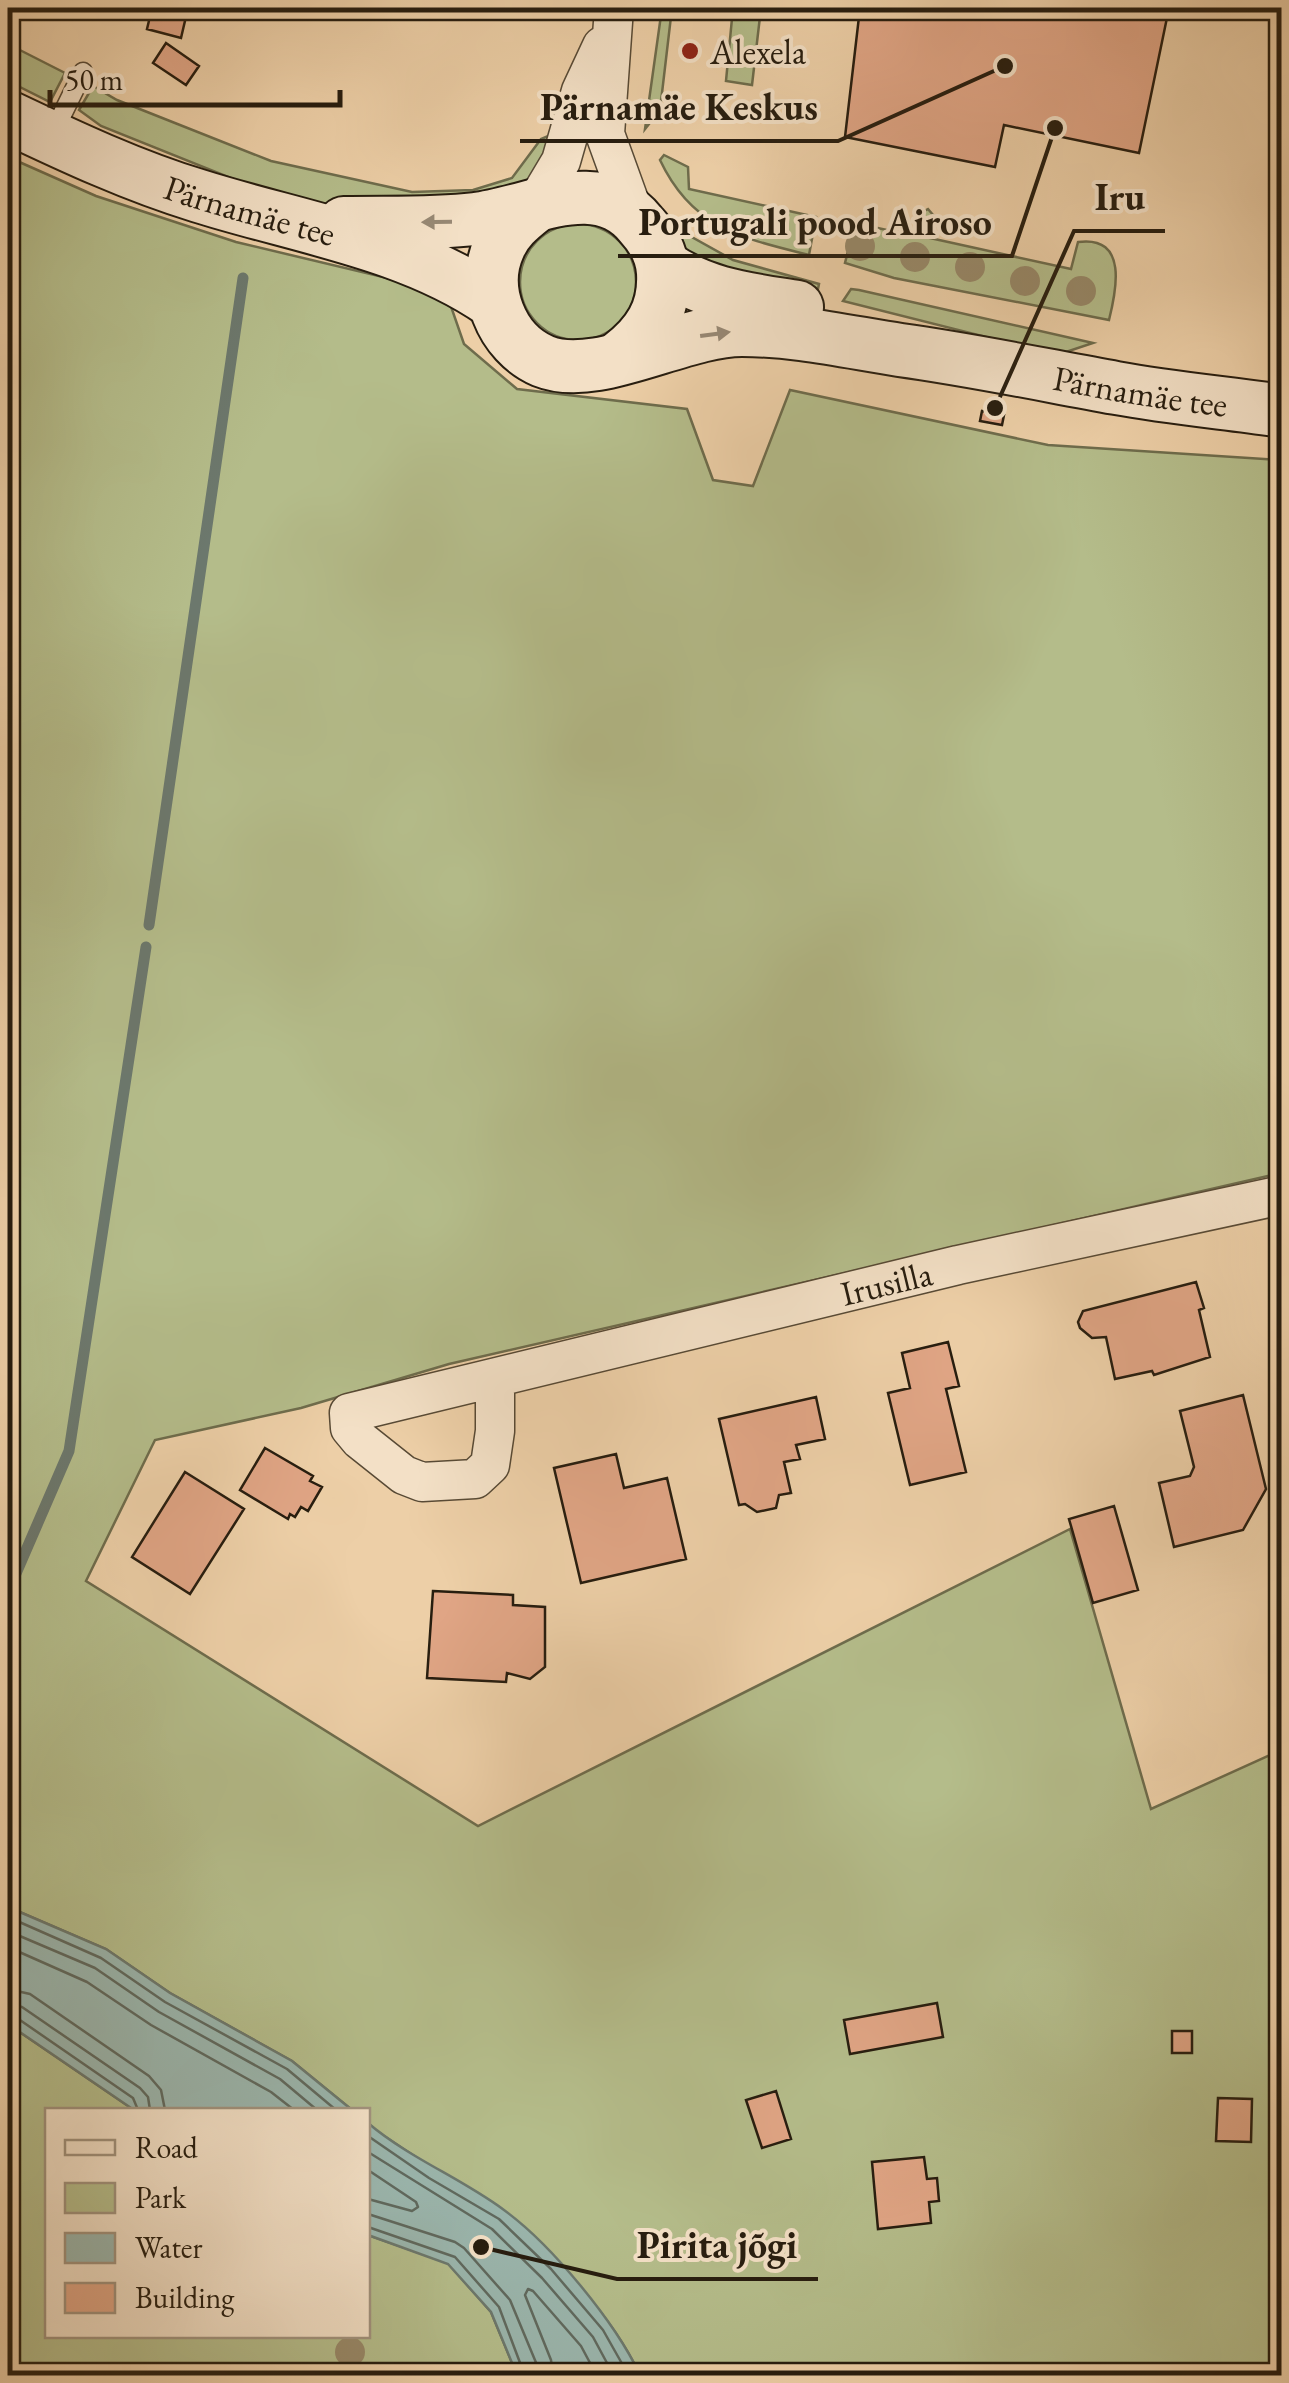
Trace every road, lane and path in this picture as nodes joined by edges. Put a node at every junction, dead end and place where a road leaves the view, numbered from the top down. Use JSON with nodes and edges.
{"nodes":[{"id":1,"x":612,"y":19,"type":"edge"},
{"id":2,"x":83,"y":72,"type":"dead end"},
{"id":3,"x":29,"y":127,"type":"edge"},
{"id":4,"x":533,"y":208,"type":"junction"},
{"id":5,"x":636,"y":217,"type":"junction"},
{"id":6,"x":296,"y":224,"type":"junction"},
{"id":7,"x":663,"y":266,"type":"junction"},
{"id":8,"x":493,"y":302,"type":"junction"},
{"id":9,"x":620,"y":358,"type":"junction"},
{"id":10,"x":1000,"y":364,"type":"junction"},
{"id":11,"x":1282,"y":411,"type":"edge"},
{"id":12,"x":1282,"y":1195,"type":"edge"},
{"id":13,"x":495,"y":1378,"type":"dead end"}],
"edges":[{"from":1,"to":4,"type":"street"},
{"from":1,"to":5,"type":"street"},
{"from":2,"to":3,"type":"lane"},
{"from":3,"to":6,"type":"main road","name":"Pärnamäe tee"},
{"from":4,"to":5,"type":"main road"},
{"from":4,"to":6,"type":"main road","one_way":true},
{"from":4,"to":8,"type":"main road"},
{"from":5,"to":7,"type":"main road"},
{"from":6,"to":8,"type":"main road","name":"Pärnamäe tee"},
{"from":7,"to":9,"type":"main road"},
{"from":7,"to":10,"type":"main road"},
{"from":8,"to":9,"type":"main road"},
{"from":9,"to":10,"type":"main road","name":"Pärnamäe tee","one_way":true},
{"from":10,"to":11,"type":"main road","name":"Pärnamäe tee"},
{"from":12,"to":13,"type":"street","name":"Irusilla"}]}
